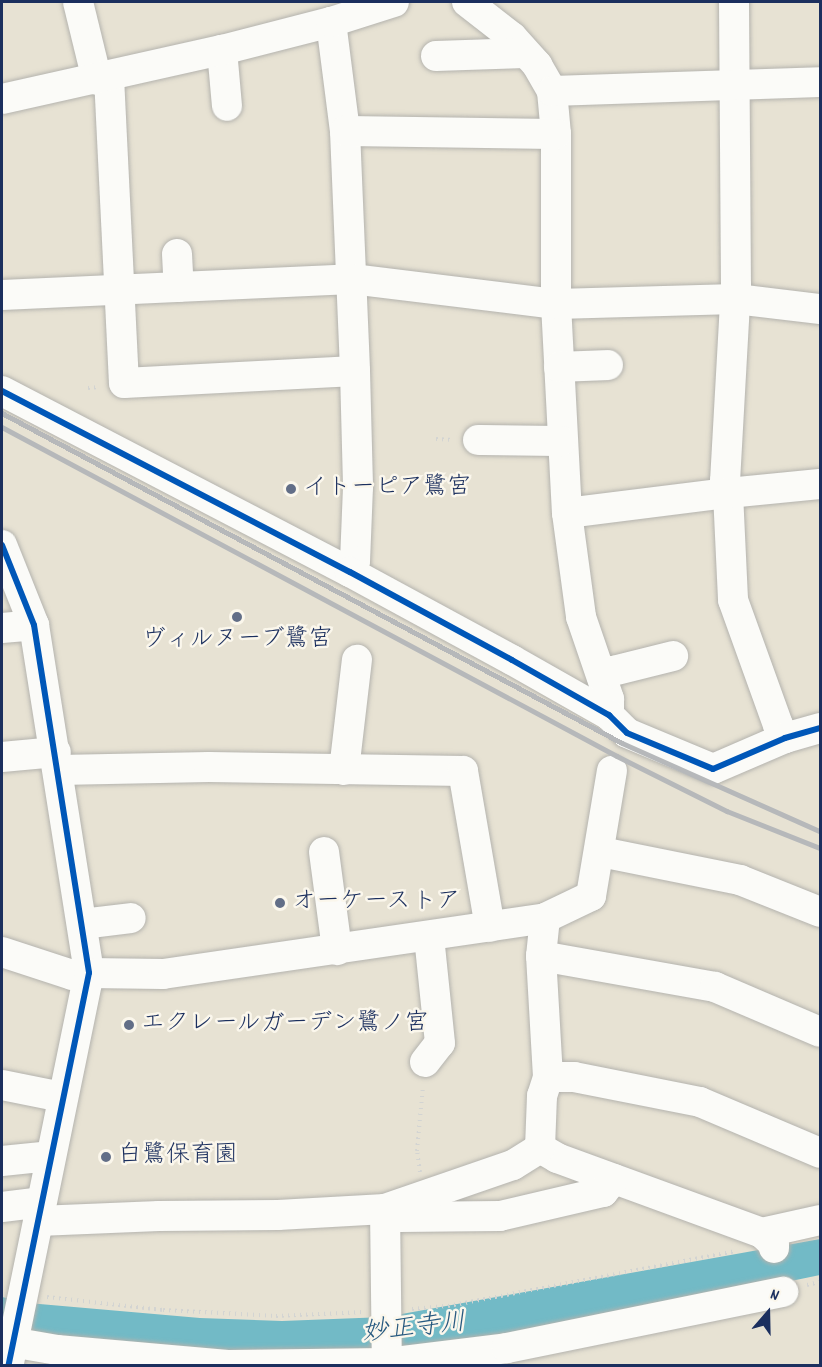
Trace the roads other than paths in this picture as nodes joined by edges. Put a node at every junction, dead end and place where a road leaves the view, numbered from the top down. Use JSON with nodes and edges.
{"nodes":[{"id":1,"x":78,"y":2,"type":"edge"},
{"id":2,"x":394,"y":2,"type":"edge"},
{"id":3,"x":467,"y":2,"type":"edge"},
{"id":4,"x":734,"y":2,"type":"edge"},
{"id":5,"x":331,"y":22,"type":"junction"},
{"id":6,"x":222,"y":50,"type":"junction"},
{"id":7,"x":525,"y":52,"type":"junction"},
{"id":8,"x":436,"y":56,"type":"dead end"},
{"id":9,"x":103,"y":78,"type":"junction"},
{"id":10,"x":820,"y":82,"type":"edge"},
{"id":11,"x":735,"y":86,"type":"junction"},
{"id":12,"x":552,"y":91,"type":"junction"},
{"id":13,"x":2,"y":99,"type":"edge"},
{"id":14,"x":227,"y":106,"type":"dead end"},
{"id":15,"x":345,"y":131,"type":"junction"},
{"id":16,"x":556,"y":134,"type":"junction"},
{"id":17,"x":177,"y":254,"type":"dead end"},
{"id":18,"x":352,"y":279,"type":"junction"},
{"id":19,"x":178,"y":287,"type":"junction"},
{"id":20,"x":119,"y":289,"type":"junction"},
{"id":21,"x":2,"y":295,"type":"edge"},
{"id":22,"x":736,"y":299,"type":"junction"},
{"id":23,"x":556,"y":304,"type":"junction"},
{"id":24,"x":820,"y":309,"type":"edge"},
{"id":25,"x":608,"y":365,"type":"dead end"},
{"id":26,"x":559,"y":367,"type":"junction"},
{"id":27,"x":355,"y":370,"type":"junction"},
{"id":28,"x":2,"y":391,"type":"edge"},
{"id":29,"x":478,"y":440,"type":"dead end"},
{"id":30,"x":561,"y":441,"type":"junction"},
{"id":31,"x":820,"y":484,"type":"edge"},
{"id":32,"x":728,"y":493,"type":"junction"},
{"id":33,"x":567,"y":513,"type":"junction"},
{"id":34,"x":2,"y":545,"type":"edge"},
{"id":35,"x":350,"y":572,"type":"junction"},
{"id":36,"x":34,"y":625,"type":"junction"},
{"id":37,"x":2,"y":628,"type":"edge"},
{"id":38,"x":673,"y":656,"type":"dead end"},
{"id":39,"x":357,"y":660,"type":"dead end"},
{"id":40,"x":602,"y":677,"type":"junction"},
{"id":41,"x":609,"y":715,"type":"junction"},
{"id":42,"x":820,"y":728,"type":"edge"},
{"id":43,"x":785,"y":738,"type":"junction"},
{"id":44,"x":2,"y":757,"type":"edge"},
{"id":45,"x":57,"y":761,"type":"junction"},
{"id":46,"x":344,"y":770,"type":"junction"},
{"id":47,"x":612,"y":771,"type":"dead end"},
{"id":48,"x":324,"y":852,"type":"dead end"},
{"id":49,"x":601,"y":852,"type":"junction"},
{"id":50,"x":820,"y":912,"type":"edge"},
{"id":51,"x":131,"y":918,"type":"dead end"},
{"id":52,"x":545,"y":918,"type":"junction"},
{"id":53,"x":82,"y":924,"type":"junction"},
{"id":54,"x":490,"y":927,"type":"junction"},
{"id":55,"x":429,"y":937,"type":"junction"},
{"id":56,"x":337,"y":950,"type":"junction"},
{"id":57,"x":2,"y":952,"type":"edge"},
{"id":58,"x":541,"y":956,"type":"junction"},
{"id":59,"x":89,"y":973,"type":"junction"},
{"id":60,"x":820,"y":1032,"type":"edge"},
{"id":61,"x":424,"y":1062,"type":"road end"},
{"id":62,"x":548,"y":1077,"type":"junction"},
{"id":63,"x":2,"y":1085,"type":"edge"},
{"id":64,"x":62,"y":1097,"type":"junction"},
{"id":65,"x":540,"y":1148,"type":"junction"},
{"id":66,"x":820,"y":1153,"type":"edge"},
{"id":67,"x":50,"y":1156,"type":"junction"},
{"id":68,"x":2,"y":1161,"type":"edge"},
{"id":69,"x":614,"y":1179,"type":"junction"},
{"id":70,"x":2,"y":1207,"type":"edge"},
{"id":71,"x":385,"y":1209,"type":"junction"},
{"id":72,"x":39,"y":1211,"type":"junction"},
{"id":73,"x":820,"y":1220,"type":"edge"},
{"id":74,"x":783,"y":1292,"type":"dead end"},
{"id":75,"x":15,"y":1296,"type":"edge"},
{"id":76,"x":11,"y":1348,"type":"edge"},
{"id":77,"x":386,"y":1360,"type":"edge"}],
"edges":[{"from":1,"to":9,"type":"street"},
{"from":2,"to":5,"type":"street"},
{"from":3,"to":7,"type":"street"},
{"from":4,"to":11,"type":"street"},
{"from":5,"to":6,"type":"street"},
{"from":5,"to":15,"type":"street"},
{"from":6,"to":9,"type":"street"},
{"from":6,"to":14,"type":"street"},
{"from":7,"to":8,"type":"street"},
{"from":7,"to":12,"type":"street"},
{"from":9,"to":13,"type":"street"},
{"from":9,"to":20,"type":"street"},
{"from":10,"to":11,"type":"street"},
{"from":11,"to":12,"type":"street"},
{"from":11,"to":22,"type":"street"},
{"from":12,"to":16,"type":"street"},
{"from":15,"to":16,"type":"street"},
{"from":15,"to":18,"type":"street"},
{"from":16,"to":23,"type":"street"},
{"from":17,"to":19,"type":"street"},
{"from":18,"to":19,"type":"street"},
{"from":18,"to":23,"type":"street"},
{"from":18,"to":27,"type":"street"},
{"from":19,"to":20,"type":"street"},
{"from":20,"to":21,"type":"street"},
{"from":20,"to":27,"type":"street"},
{"from":22,"to":23,"type":"street"},
{"from":22,"to":24,"type":"street"},
{"from":22,"to":32,"type":"street"},
{"from":23,"to":26,"type":"street"},
{"from":25,"to":26,"type":"street"},
{"from":26,"to":30,"type":"street"},
{"from":27,"to":35,"type":"street"},
{"from":28,"to":35,"type":"street"},
{"from":29,"to":30,"type":"street"},
{"from":30,"to":33,"type":"street"},
{"from":31,"to":32,"type":"street"},
{"from":32,"to":33,"type":"street"},
{"from":32,"to":43,"type":"street"},
{"from":33,"to":40,"type":"street"},
{"from":34,"to":36,"type":"street"},
{"from":35,"to":41,"type":"street"},
{"from":36,"to":37,"type":"street"},
{"from":36,"to":45,"type":"street"},
{"from":38,"to":40,"type":"street"},
{"from":39,"to":46,"type":"street"},
{"from":40,"to":41,"type":"street"},
{"from":41,"to":43,"type":"street"},
{"from":42,"to":43,"type":"street"},
{"from":44,"to":45,"type":"street"},
{"from":45,"to":46,"type":"street"},
{"from":45,"to":53,"type":"street"},
{"from":46,"to":54,"type":"street"},
{"from":47,"to":49,"type":"street"},
{"from":48,"to":56,"type":"street"},
{"from":49,"to":50,"type":"street"},
{"from":49,"to":52,"type":"street"},
{"from":51,"to":53,"type":"street"},
{"from":52,"to":54,"type":"street"},
{"from":52,"to":58,"type":"street"},
{"from":53,"to":59,"type":"street"},
{"from":54,"to":55,"type":"street"},
{"from":55,"to":56,"type":"street"},
{"from":55,"to":61,"type":"street"},
{"from":56,"to":59,"type":"street"},
{"from":57,"to":59,"type":"street"},
{"from":58,"to":60,"type":"street"},
{"from":58,"to":62,"type":"street"},
{"from":59,"to":64,"type":"street"},
{"from":62,"to":65,"type":"street"},
{"from":62,"to":66,"type":"street"},
{"from":63,"to":64,"type":"street"},
{"from":64,"to":67,"type":"street"},
{"from":65,"to":69,"type":"street"},
{"from":65,"to":71,"type":"street"},
{"from":67,"to":68,"type":"street"},
{"from":67,"to":72,"type":"street"},
{"from":69,"to":71,"type":"street"},
{"from":69,"to":73,"type":"street"},
{"from":70,"to":72,"type":"street"},
{"from":71,"to":72,"type":"street"},
{"from":71,"to":77,"type":"street"},
{"from":72,"to":75,"type":"street"},
{"from":74,"to":77,"type":"street"},
{"from":75,"to":76,"type":"street"},
{"from":76,"to":77,"type":"street"}]}
